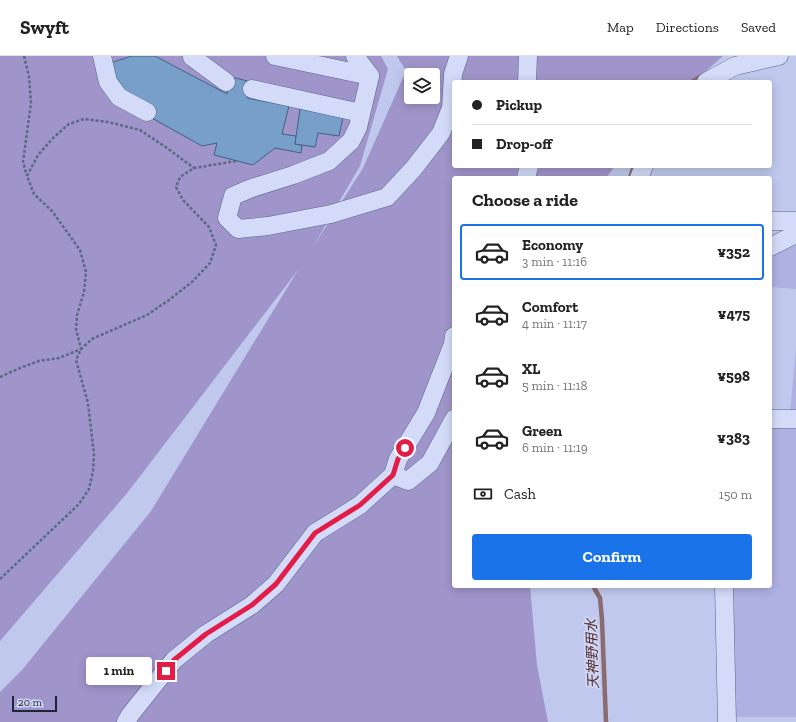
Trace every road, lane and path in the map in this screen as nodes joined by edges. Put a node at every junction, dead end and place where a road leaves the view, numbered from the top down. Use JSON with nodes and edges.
{"nodes":[{"id":1,"x":24,"y":56,"type":"edge"},
{"id":2,"x":102,"y":56,"type":"edge"},
{"id":3,"x":192,"y":56,"type":"edge"},
{"id":4,"x":275,"y":56,"type":"edge"},
{"id":5,"x":355,"y":56,"type":"edge"},
{"id":6,"x":459,"y":56,"type":"edge"},
{"id":7,"x":528,"y":56,"type":"edge"},
{"id":8,"x":779,"y":56,"type":"edge"},
{"id":9,"x":370,"y":76,"type":"junction"},
{"id":10,"x":453,"y":80,"type":"edge"},
{"id":11,"x":527,"y":80,"type":"edge"},
{"id":12,"x":710,"y":80,"type":"edge"},
{"id":13,"x":226,"y":82,"type":"dead end"},
{"id":14,"x":252,"y":89,"type":"dead end"},
{"id":15,"x":452,"y":97,"type":"edge"},
{"id":16,"x":147,"y":112,"type":"dead end"},
{"id":17,"x":361,"y":113,"type":"junction"},
{"id":18,"x":236,"y":161,"type":"dead end"},
{"id":19,"x":194,"y":168,"type":"junction"},
{"id":20,"x":27,"y":176,"type":"junction"},
{"id":21,"x":772,"y":221,"type":"edge"},
{"id":22,"x":796,"y":221,"type":"edge"},
{"id":23,"x":796,"y":234,"type":"edge"},
{"id":24,"x":772,"y":246,"type":"edge"},
{"id":25,"x":452,"y":347,"type":"edge"},
{"id":26,"x":81,"y":349,"type":"junction"},
{"id":27,"x":0,"y":377,"type":"edge"},
{"id":28,"x":796,"y":419,"type":"edge"},
{"id":29,"x":772,"y":420,"type":"edge"},
{"id":30,"x":452,"y":423,"type":"edge"},
{"id":31,"x":393,"y":475,"type":"junction"},
{"id":32,"x":0,"y":579,"type":"edge"},
{"id":33,"x":724,"y":588,"type":"edge"},
{"id":34,"x":126,"y":722,"type":"edge"},
{"id":35,"x":727,"y":722,"type":"edge"}],
"edges":[{"from":1,"to":20,"type":"path"},
{"from":2,"to":16,"type":"street"},
{"from":3,"to":13,"type":"street"},
{"from":4,"to":9,"type":"street"},
{"from":5,"to":9,"type":"street"},
{"from":6,"to":10,"type":"street"},
{"from":7,"to":11,"type":"street"},
{"from":8,"to":12,"type":"street"},
{"from":9,"to":17,"type":"street"},
{"from":14,"to":17,"type":"street"},
{"from":15,"to":17,"type":"street"},
{"from":18,"to":19,"type":"path"},
{"from":19,"to":20,"type":"path"},
{"from":19,"to":26,"type":"path"},
{"from":20,"to":26,"type":"path"},
{"from":21,"to":22,"type":"street"},
{"from":23,"to":24,"type":"street"},
{"from":25,"to":31,"type":"street"},
{"from":26,"to":27,"type":"path"},
{"from":26,"to":32,"type":"path"},
{"from":28,"to":29,"type":"street"},
{"from":30,"to":31,"type":"street"},
{"from":31,"to":34,"type":"street"},
{"from":33,"to":35,"type":"street"}]}
